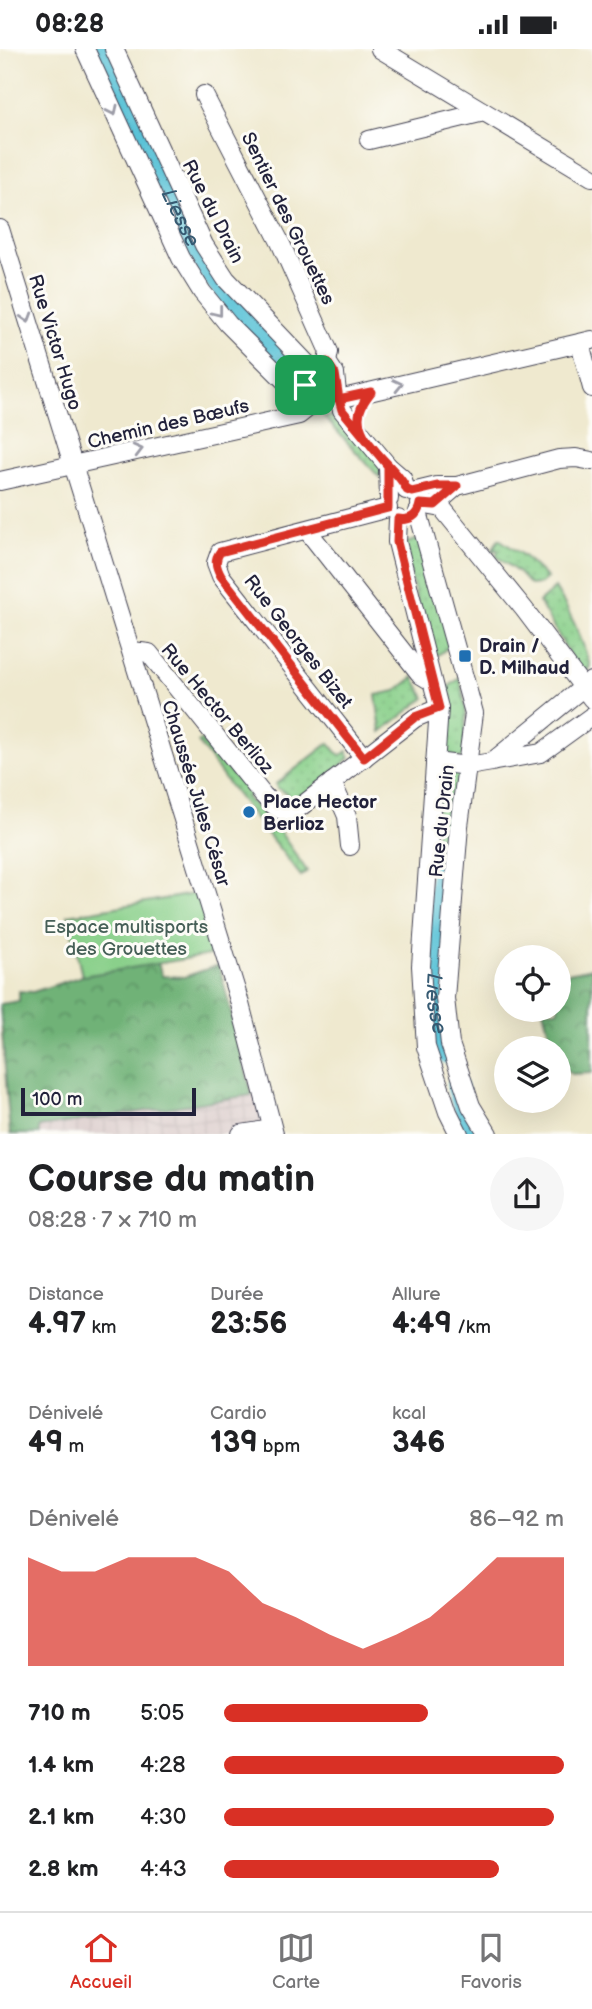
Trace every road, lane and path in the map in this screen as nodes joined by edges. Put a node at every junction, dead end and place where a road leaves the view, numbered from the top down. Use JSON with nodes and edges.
{"nodes":[{"id":1,"x":85,"y":49,"type":"edge"},
{"id":2,"x":114,"y":49,"type":"edge"},
{"id":3,"x":380,"y":49,"type":"edge"},
{"id":4,"x":204,"y":95,"type":"dead end"},
{"id":5,"x":484,"y":112,"type":"junction"},
{"id":6,"x":369,"y":140,"type":"dead end"},
{"id":7,"x":592,"y":177,"type":"edge"},
{"id":8,"x":0,"y":229,"type":"edge"},
{"id":9,"x":586,"y":341,"type":"edge"},
{"id":10,"x":316,"y":377,"type":"junction"},
{"id":11,"x":592,"y":387,"type":"edge"},
{"id":12,"x":371,"y":392,"type":"junction"},
{"id":13,"x":339,"y":399,"type":"junction"},
{"id":14,"x":359,"y":430,"type":"junction"},
{"id":15,"x":592,"y":461,"type":"edge"},
{"id":16,"x":72,"y":466,"type":"junction"},
{"id":17,"x":388,"y":466,"type":"junction"},
{"id":18,"x":0,"y":481,"type":"edge"},
{"id":19,"x":457,"y":486,"type":"junction"},
{"id":20,"x":418,"y":501,"type":"junction"},
{"id":21,"x":392,"y":509,"type":"junction"},
{"id":22,"x":307,"y":530,"type":"junction"},
{"id":23,"x":132,"y":651,"type":"junction"},
{"id":24,"x":431,"y":681,"type":"junction"},
{"id":25,"x":589,"y":689,"type":"edge"},
{"id":26,"x":439,"y":708,"type":"junction"},
{"id":27,"x":592,"y":716,"type":"edge"},
{"id":28,"x":364,"y":758,"type":"junction"},
{"id":29,"x":435,"y":762,"type":"junction"},
{"id":30,"x":492,"y":762,"type":"junction"},
{"id":31,"x":468,"y":766,"type":"junction"},
{"id":32,"x":332,"y":782,"type":"junction"},
{"id":33,"x":350,"y":846,"type":"dead end"},
{"id":34,"x":446,"y":1001,"type":"junction"},
{"id":35,"x":423,"y":1004,"type":"junction"},
{"id":36,"x":273,"y":1131,"type":"edge"},
{"id":37,"x":241,"y":1134,"type":"edge"},
{"id":38,"x":459,"y":1134,"type":"edge"},
{"id":39,"x":488,"y":1134,"type":"edge"}],
"edges":[{"from":1,"to":10,"type":"street","one_way":true},
{"from":2,"to":10,"type":"street","name":"Rue du Drain"},
{"from":3,"to":5,"type":"street"},
{"from":4,"to":10,"type":"street","name":"Sentier des Grouettes"},
{"from":5,"to":6,"type":"street"},
{"from":5,"to":7,"type":"street"},
{"from":8,"to":16,"type":"street","name":"Rue Victor Hugo","one_way":true},
{"from":9,"to":11,"type":"street"},
{"from":12,"to":9,"type":"street","one_way":true},
{"from":10,"to":13,"type":"street"},
{"from":10,"to":13,"type":"street","name":"Sentier des Grouettes"},
{"from":16,"to":10,"type":"street","name":"Chemin des Bœufs","one_way":true},
{"from":12,"to":13,"type":"street"},
{"from":12,"to":14,"type":"street"},
{"from":13,"to":14,"type":"street","name":"Rue du Drain"},
{"from":14,"to":17,"type":"street","name":"Rue du Drain"},
{"from":15,"to":19,"type":"street"},
{"from":16,"to":18,"type":"street","name":"Chemin des Bœufs"},
{"from":16,"to":23,"type":"street","name":"Chaussée Jules César"},
{"from":17,"to":20,"type":"street","name":"Rue du Drain"},
{"from":17,"to":21,"type":"street","name":"Rue du Drain"},
{"from":19,"to":20,"type":"street"},
{"from":19,"to":20,"type":"street"},
{"from":20,"to":21,"type":"street"},
{"from":20,"to":21,"type":"street"},
{"from":20,"to":25,"type":"street"},
{"from":20,"to":31,"type":"street","name":"Rue du Drain"},
{"from":21,"to":22,"type":"street","name":"Rue Georges Bizet"},
{"from":21,"to":24,"type":"street","name":"Rue du Drain"},
{"from":22,"to":24,"type":"street"},
{"from":22,"to":28,"type":"street","name":"Rue Georges Bizet"},
{"from":23,"to":32,"type":"street","name":"Rue Hector Berlioz"},
{"from":23,"to":36,"type":"street","name":"Chaussée Jules César"},
{"from":24,"to":26,"type":"street","name":"Rue du Drain"},
{"from":25,"to":30,"type":"street"},
{"from":26,"to":28,"type":"street","name":"Rue Hector Berlioz"},
{"from":26,"to":29,"type":"street","name":"Rue du Drain"},
{"from":27,"to":30,"type":"street"},
{"from":28,"to":32,"type":"street","name":"Rue Hector Berlioz"},
{"from":29,"to":31,"type":"street"},
{"from":29,"to":35,"type":"street","name":"Rue du Drain"},
{"from":30,"to":31,"type":"street"},
{"from":31,"to":34,"type":"street","name":"Rue du Drain"},
{"from":32,"to":33,"type":"street"},
{"from":34,"to":35,"type":"street"},
{"from":34,"to":39,"type":"street","name":"Rue du Drain"},
{"from":35,"to":38,"type":"street","name":"Rue du Drain"},
{"from":36,"to":37,"type":"street"}]}
